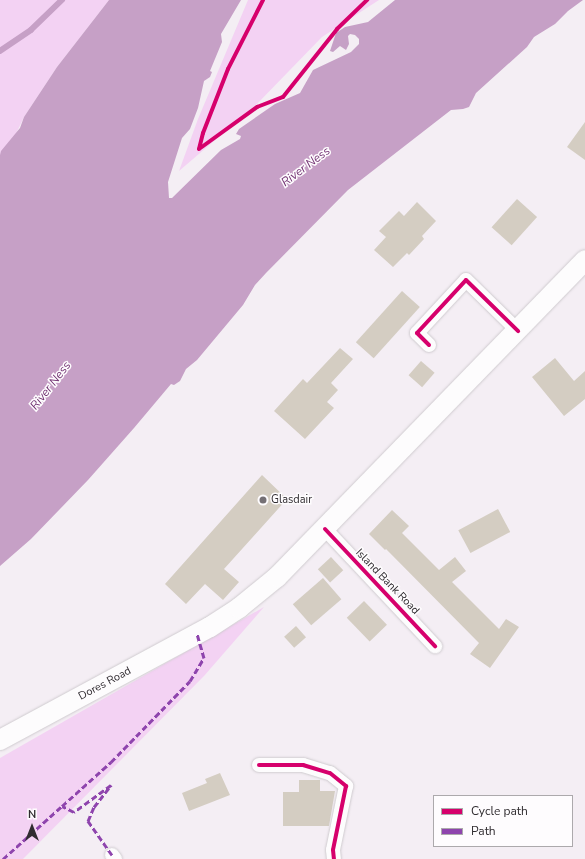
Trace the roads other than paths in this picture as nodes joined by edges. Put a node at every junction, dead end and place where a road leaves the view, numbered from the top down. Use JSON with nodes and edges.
{"nodes":[{"id":1,"x":584,"y":263,"type":"edge"},
{"id":2,"x":518,"y":331,"type":"junction"},
{"id":3,"x":429,"y":345,"type":"dead end"},
{"id":4,"x":325,"y":529,"type":"junction"},
{"id":5,"x":435,"y":646,"type":"dead end"},
{"id":6,"x":0,"y":740,"type":"edge"},
{"id":7,"x":259,"y":765,"type":"dead end"},
{"id":8,"x":334,"y":859,"type":"edge"}],
"edges":[{"from":1,"to":2,"type":"main road"},
{"from":2,"to":3,"type":"street"},
{"from":2,"to":4,"type":"main road"},
{"from":4,"to":5,"type":"street","name":"Island Bank Road"},
{"from":4,"to":6,"type":"main road","name":"Dores Road"},
{"from":7,"to":8,"type":"street"}]}
